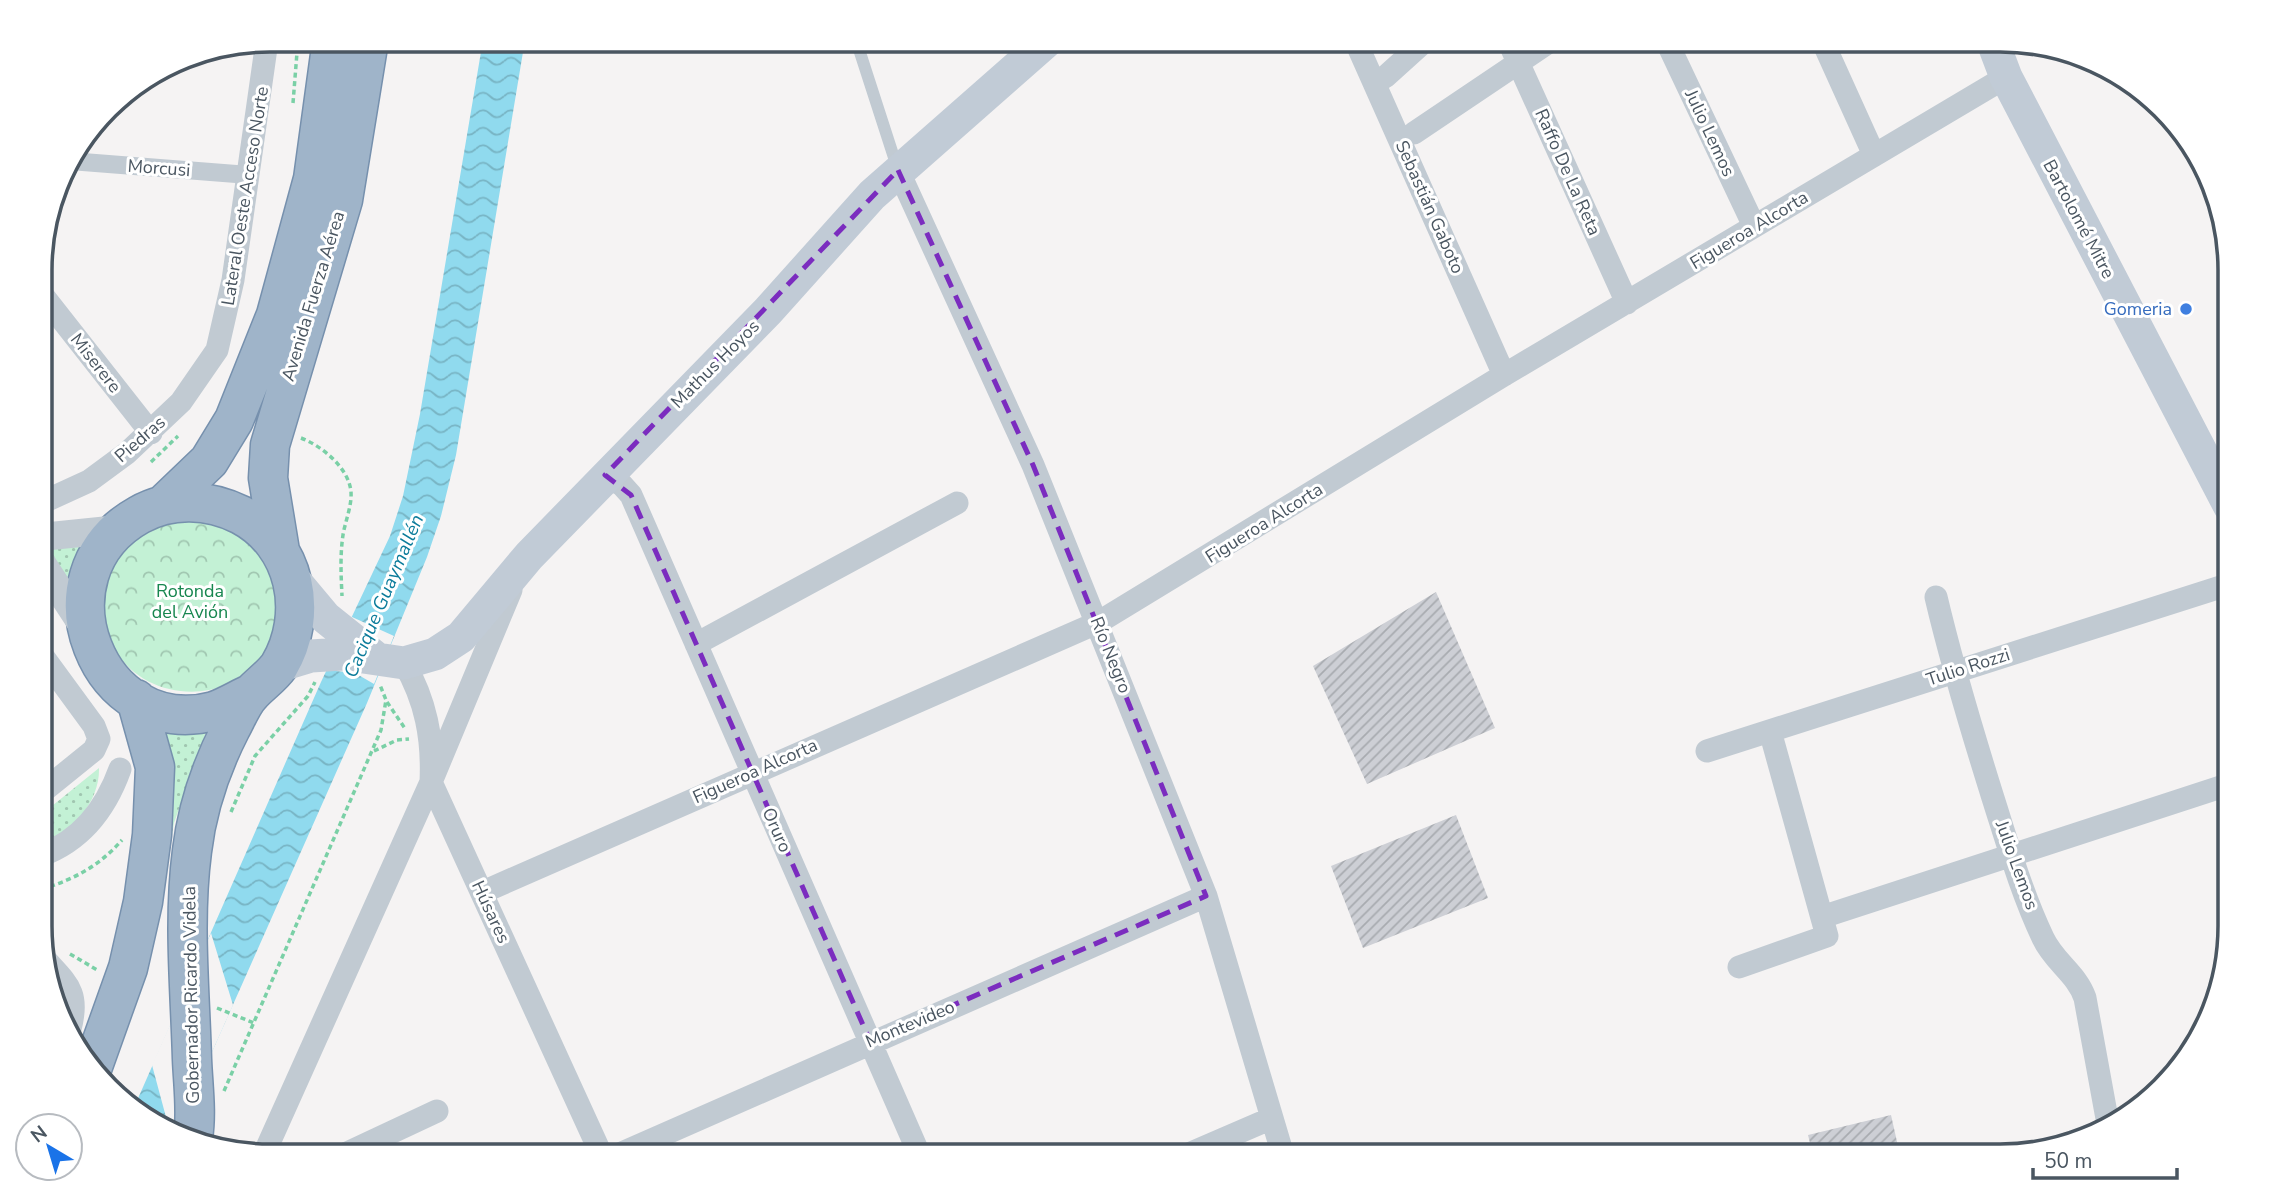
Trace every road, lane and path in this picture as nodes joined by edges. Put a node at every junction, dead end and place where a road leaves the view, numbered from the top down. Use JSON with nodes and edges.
{"nodes":[{"id":1,"x":265,"y":53,"type":"edge"},
{"id":2,"x":330,"y":53,"type":"edge"},
{"id":3,"x":367,"y":53,"type":"edge"},
{"id":4,"x":860,"y":53,"type":"edge"},
{"id":5,"x":1033,"y":53,"type":"edge"},
{"id":6,"x":1361,"y":53,"type":"edge"},
{"id":7,"x":1412,"y":53,"type":"edge"},
{"id":8,"x":1514,"y":53,"type":"edge"},
{"id":9,"x":1533,"y":53,"type":"edge"},
{"id":10,"x":1672,"y":53,"type":"edge"},
{"id":11,"x":1828,"y":53,"type":"edge"},
{"id":12,"x":1997,"y":53,"type":"edge"},
{"id":13,"x":1518,"y":63,"type":"junction"},
{"id":14,"x":1385,"y":77,"type":"dead end"},
{"id":15,"x":2006,"y":77,"type":"junction"},
{"id":16,"x":1414,"y":133,"type":"dead end"},
{"id":17,"x":1874,"y":155,"type":"junction"},
{"id":18,"x":82,"y":162,"type":"edge"},
{"id":19,"x":898,"y":170,"type":"junction"},
{"id":20,"x":248,"y":175,"type":"junction"},
{"id":21,"x":1754,"y":226,"type":"junction"},
{"id":22,"x":1628,"y":303,"type":"junction"},
{"id":23,"x":53,"y":308,"type":"edge"},
{"id":24,"x":217,"y":351,"type":"joint"},
{"id":25,"x":1504,"y":375,"type":"junction"},
{"id":26,"x":150,"y":433,"type":"junction"},
{"id":27,"x":605,"y":475,"type":"junction"},
{"id":28,"x":2218,"y":484,"type":"edge"},
{"id":29,"x":53,"y":498,"type":"edge"},
{"id":30,"x":957,"y":503,"type":"dead end"},
{"id":31,"x":163,"y":505,"type":"junction"},
{"id":32,"x":119,"y":529,"type":"junction"},
{"id":33,"x":53,"y":536,"type":"edge"},
{"id":34,"x":522,"y":564,"type":"junction"},
{"id":35,"x":287,"y":566,"type":"junction"},
{"id":36,"x":53,"y":580,"type":"edge"},
{"id":37,"x":2218,"y":588,"type":"edge"},
{"id":38,"x":1937,"y":597,"type":"dead end"},
{"id":39,"x":1099,"y":622,"type":"junction"},
{"id":40,"x":86,"y":629,"type":"junction"},
{"id":41,"x":339,"y":643,"type":"junction"},
{"id":42,"x":696,"y":644,"type":"junction"},
{"id":43,"x":385,"y":665,"type":"junction"},
{"id":44,"x":278,"y":666,"type":"junction"},
{"id":45,"x":53,"y":671,"type":"edge"},
{"id":46,"x":1954,"y":672,"type":"junction"},
{"id":47,"x":250,"y":694,"type":"junction"},
{"id":48,"x":136,"y":699,"type":"junction"},
{"id":49,"x":1770,"y":731,"type":"junction"},
{"id":50,"x":413,"y":738,"type":"dead end"},
{"id":51,"x":1707,"y":751,"type":"dead end"},
{"id":52,"x":372,"y":752,"type":"junction"},
{"id":53,"x":120,"y":769,"type":"dead end"},
{"id":54,"x":752,"y":772,"type":"junction"},
{"id":55,"x":431,"y":782,"type":"junction"},
{"id":56,"x":53,"y":783,"type":"edge"},
{"id":57,"x":2218,"y":788,"type":"edge"},
{"id":58,"x":124,"y":837,"type":"dead end"},
{"id":59,"x":53,"y":851,"type":"edge"},
{"id":60,"x":2011,"y":856,"type":"junction"},
{"id":61,"x":53,"y":885,"type":"edge"},
{"id":62,"x":483,"y":892,"type":"junction"},
{"id":63,"x":1206,"y":895,"type":"junction"},
{"id":64,"x":1822,"y":917,"type":"junction"},
{"id":65,"x":67,"y":952,"type":"dead end"},
{"id":66,"x":55,"y":961,"type":"edge"},
{"id":67,"x":1739,"y":967,"type":"dead end"},
{"id":68,"x":107,"y":975,"type":"dead end"},
{"id":69,"x":215,"y":1007,"type":"dead end"},
{"id":70,"x":73,"y":1018,"type":"edge"},
{"id":71,"x":254,"y":1023,"type":"junction"},
{"id":72,"x":870,"y":1041,"type":"junction"},
{"id":73,"x":97,"y":1056,"type":"edge"},
{"id":74,"x":222,"y":1097,"type":"dead end"},
{"id":75,"x":437,"y":1111,"type":"dead end"},
{"id":76,"x":2106,"y":1116,"type":"edge"},
{"id":77,"x":1272,"y":1118,"type":"junction"},
{"id":78,"x":194,"y":1129,"type":"edge"},
{"id":79,"x":1213,"y":1143,"type":"edge"},
{"id":80,"x":1279,"y":1143,"type":"edge"},
{"id":81,"x":269,"y":1144,"type":"edge"},
{"id":82,"x":367,"y":1144,"type":"edge"},
{"id":83,"x":597,"y":1144,"type":"edge"},
{"id":84,"x":642,"y":1144,"type":"edge"},
{"id":85,"x":915,"y":1144,"type":"edge"}],
"edges":[{"from":1,"to":20,"type":"street","name":"Lateral Oeste Acceso Norte"},
{"from":2,"to":31,"type":"highway","name":"Avenida Fuerza Aérea"},
{"from":3,"to":35,"type":"highway","name":"Avenida Fuerza Aérea"},
{"from":4,"to":19,"type":"lane"},
{"from":5,"to":19,"type":"main road","name":"Mathus Hoyos"},
{"from":6,"to":25,"type":"street","name":"Sebastián Gaboto"},
{"from":7,"to":14,"type":"street"},
{"from":8,"to":13,"type":"street","name":"Raffo De La Reta"},
{"from":9,"to":13,"type":"street"},
{"from":10,"to":21,"type":"street","name":"Julio Lemos"},
{"from":11,"to":17,"type":"street"},
{"from":12,"to":15,"type":"main road","name":"Bartolomé Mitre"},
{"from":13,"to":16,"type":"street"},
{"from":13,"to":22,"type":"street","name":"Raffo De La Reta"},
{"from":15,"to":17,"type":"street","name":"Figueroa Alcorta"},
{"from":15,"to":28,"type":"main road","name":"Bartolomé Mitre"},
{"from":17,"to":21,"type":"street","name":"Figueroa Alcorta"},
{"from":18,"to":20,"type":"street","name":"Morcusi"},
{"from":19,"to":27,"type":"main road","name":"Mathus Hoyos"},
{"from":19,"to":39,"type":"street","name":"Río Negro"},
{"from":20,"to":24,"type":"street","name":"Lateral Oeste Acceso Norte"},
{"from":21,"to":22,"type":"street","name":"Figueroa Alcorta"},
{"from":22,"to":25,"type":"street","name":"Figueroa Alcorta"},
{"from":23,"to":26,"type":"street","name":"Miserere"},
{"from":24,"to":26,"type":"street","name":"Piedras"},
{"from":25,"to":39,"type":"street","name":"Figueroa Alcorta"},
{"from":26,"to":29,"type":"street","name":"Piedras"},
{"from":27,"to":34,"type":"main road","name":"Mathus Hoyos"},
{"from":27,"to":42,"type":"street","name":"Oruro"},
{"from":30,"to":42,"type":"street"},
{"from":31,"to":32,"type":"highway"},
{"from":31,"to":35,"type":"highway"},
{"from":32,"to":33,"type":"street"},
{"from":32,"to":40,"type":"highway"},
{"from":34,"to":43,"type":"main road","name":"Mathus Hoyos"},
{"from":34,"to":55,"type":"street"},
{"from":35,"to":41,"type":"main road"},
{"from":35,"to":44,"type":"highway"},
{"from":36,"to":40,"type":"street"},
{"from":37,"to":46,"type":"street","name":"Tulio Rozzi"},
{"from":38,"to":46,"type":"street","name":"Julio Lemos"},
{"from":39,"to":54,"type":"street","name":"Figueroa Alcorta"},
{"from":39,"to":63,"type":"street","name":"Río Negro"},
{"from":40,"to":48,"type":"highway"},
{"from":41,"to":43,"type":"main road","name":"Mathus Hoyos"},
{"from":41,"to":44,"type":"main road","name":"Mathus Hoyos"},
{"from":42,"to":54,"type":"street","name":"Oruro"},
{"from":43,"to":52,"type":"path"},
{"from":43,"to":55,"type":"street","name":"Húsares"},
{"from":44,"to":47,"type":"highway","name":"Gobernador Ricardo Videla"},
{"from":45,"to":56,"type":"street"},
{"from":46,"to":49,"type":"street","name":"Tulio Rozzi"},
{"from":46,"to":60,"type":"street","name":"Julio Lemos"},
{"from":47,"to":48,"type":"highway"},
{"from":47,"to":78,"type":"highway","name":"Gobernador Ricardo Videla"},
{"from":48,"to":73,"type":"highway"},
{"from":49,"to":51,"type":"street","name":"Tulio Rozzi"},
{"from":49,"to":64,"type":"street"},
{"from":50,"to":52,"type":"path"},
{"from":52,"to":71,"type":"path"},
{"from":53,"to":59,"type":"street"},
{"from":54,"to":62,"type":"street","name":"Figueroa Alcorta"},
{"from":54,"to":72,"type":"street","name":"Oruro"},
{"from":55,"to":62,"type":"street","name":"Húsares"},
{"from":55,"to":81,"type":"street"},
{"from":57,"to":60,"type":"street"},
{"from":58,"to":61,"type":"path"},
{"from":60,"to":64,"type":"street"},
{"from":60,"to":76,"type":"street","name":"Julio Lemos"},
{"from":62,"to":83,"type":"street","name":"Húsares"},
{"from":63,"to":72,"type":"street","name":"Montevideo"},
{"from":63,"to":77,"type":"street","name":"Río Negro"},
{"from":64,"to":67,"type":"street"},
{"from":65,"to":68,"type":"path"},
{"from":66,"to":70,"type":"street"},
{"from":69,"to":71,"type":"path"},
{"from":71,"to":74,"type":"path"},
{"from":72,"to":84,"type":"street","name":"Montevideo"},
{"from":72,"to":85,"type":"street","name":"Oruro"},
{"from":75,"to":82,"type":"street"},
{"from":77,"to":79,"type":"street"},
{"from":77,"to":80,"type":"street","name":"Río Negro"}]}
